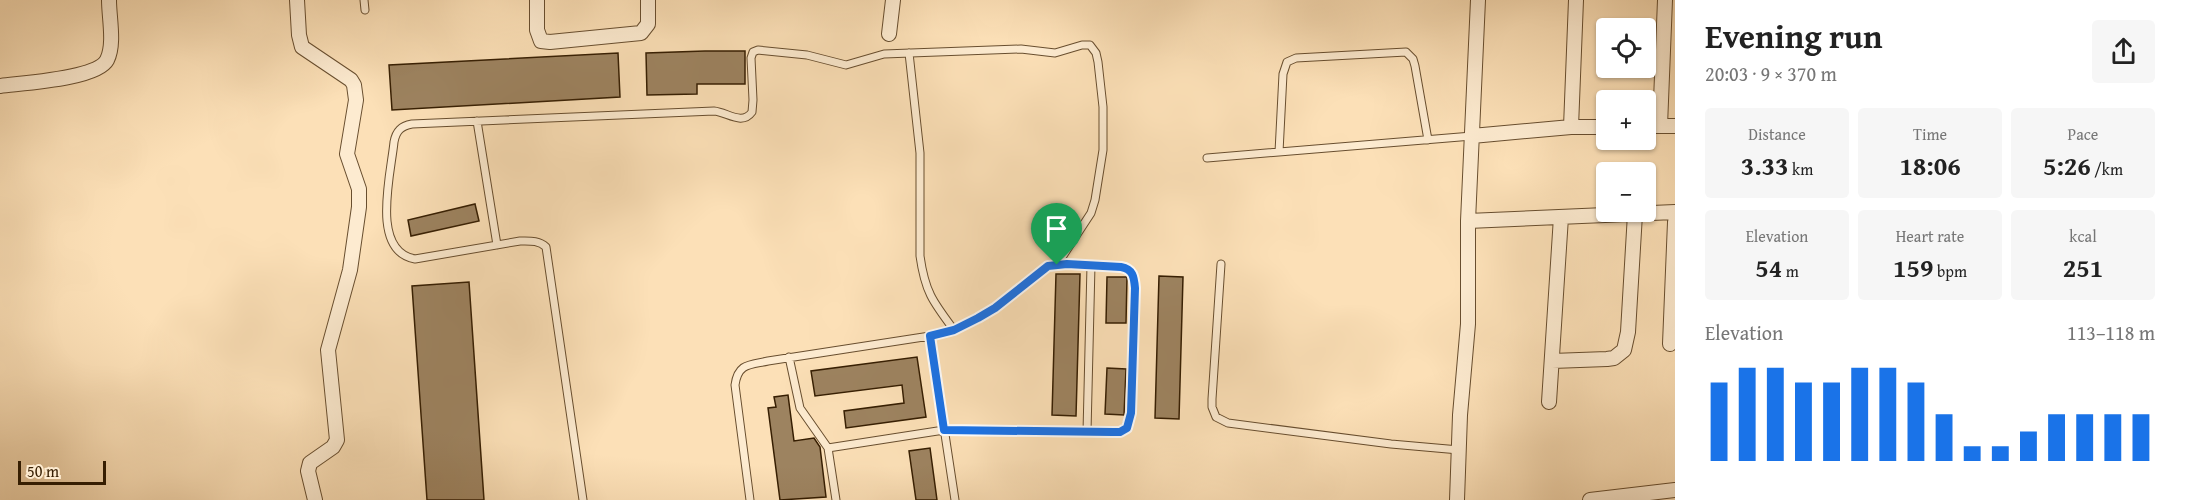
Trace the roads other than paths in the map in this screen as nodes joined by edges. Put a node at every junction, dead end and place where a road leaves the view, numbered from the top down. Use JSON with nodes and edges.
{"nodes":[{"id":1,"x":109,"y":0,"type":"edge"},
{"id":2,"x":297,"y":0,"type":"edge"},
{"id":3,"x":364,"y":0,"type":"edge"},
{"id":4,"x":537,"y":0,"type":"edge"},
{"id":5,"x":648,"y":0,"type":"edge"},
{"id":6,"x":893,"y":0,"type":"edge"},
{"id":7,"x":1478,"y":0,"type":"edge"},
{"id":8,"x":1576,"y":0,"type":"edge"},
{"id":9,"x":1665,"y":0,"type":"edge"},
{"id":10,"x":365,"y":10,"type":"dead end"},
{"id":11,"x":889,"y":34,"type":"dead end"},
{"id":12,"x":909,"y":53,"type":"junction"},
{"id":13,"x":0,"y":86,"type":"edge"},
{"id":14,"x":477,"y":121,"type":"junction"},
{"id":15,"x":1656,"y":126,"type":"edge"},
{"id":16,"x":1660,"y":126,"type":"junction"},
{"id":17,"x":1675,"y":126,"type":"edge"},
{"id":18,"x":1571,"y":127,"type":"junction"},
{"id":19,"x":1596,"y":127,"type":"edge"},
{"id":20,"x":1472,"y":136,"type":"junction"},
{"id":21,"x":1428,"y":140,"type":"junction"},
{"id":22,"x":1279,"y":152,"type":"junction"},
{"id":23,"x":1207,"y":158,"type":"dead end"},
{"id":24,"x":1675,"y":212,"type":"edge"},
{"id":25,"x":1656,"y":213,"type":"edge"},
{"id":26,"x":1596,"y":216,"type":"edge"},
{"id":27,"x":1561,"y":218,"type":"junction"},
{"id":28,"x":1468,"y":221,"type":"junction"},
{"id":29,"x":1635,"y":222,"type":"edge"},
{"id":30,"x":1675,"y":222,"type":"edge"},
{"id":31,"x":497,"y":245,"type":"junction"},
{"id":32,"x":1221,"y":264,"type":"dead end"},
{"id":33,"x":1057,"y":265,"type":"junction"},
{"id":34,"x":1091,"y":265,"type":"junction"},
{"id":35,"x":954,"y":330,"type":"junction"},
{"id":36,"x":930,"y":336,"type":"junction"},
{"id":37,"x":1670,"y":344,"type":"dead end"},
{"id":38,"x":789,"y":357,"type":"junction"},
{"id":39,"x":1552,"y":361,"type":"junction"},
{"id":40,"x":1549,"y":402,"type":"dead end"},
{"id":41,"x":944,"y":430,"type":"junction"},
{"id":42,"x":1087,"y":432,"type":"junction"},
{"id":43,"x":828,"y":448,"type":"junction"},
{"id":44,"x":1459,"y":450,"type":"junction"},
{"id":45,"x":1675,"y":490,"type":"edge"},
{"id":46,"x":315,"y":500,"type":"edge"},
{"id":47,"x":583,"y":500,"type":"edge"},
{"id":48,"x":750,"y":500,"type":"edge"},
{"id":49,"x":836,"y":500,"type":"edge"},
{"id":50,"x":955,"y":500,"type":"edge"},
{"id":51,"x":1457,"y":500,"type":"edge"},
{"id":52,"x":1590,"y":500,"type":"edge"}],
"edges":[{"from":1,"to":13,"type":"street"},
{"from":2,"to":46,"type":"street"},
{"from":3,"to":10,"type":"lane"},
{"from":4,"to":5,"type":"street"},
{"from":6,"to":11,"type":"street"},
{"from":7,"to":20,"type":"street"},
{"from":8,"to":18,"type":"street"},
{"from":9,"to":16,"type":"street"},
{"from":12,"to":14,"type":"lane"},
{"from":12,"to":33,"type":"lane"},
{"from":12,"to":35,"type":"lane"},
{"from":14,"to":31,"type":"lane"},
{"from":14,"to":31,"type":"lane"},
{"from":15,"to":16,"type":"street"},
{"from":16,"to":17,"type":"street"},
{"from":18,"to":19,"type":"street"},
{"from":18,"to":20,"type":"street"},
{"from":20,"to":21,"type":"lane"},
{"from":20,"to":28,"type":"street"},
{"from":21,"to":22,"type":"lane"},
{"from":21,"to":22,"type":"lane"},
{"from":22,"to":23,"type":"lane"},
{"from":24,"to":25,"type":"street"},
{"from":26,"to":27,"type":"street"},
{"from":27,"to":28,"type":"street"},
{"from":27,"to":39,"type":"street"},
{"from":28,"to":44,"type":"street"},
{"from":29,"to":39,"type":"street"},
{"from":30,"to":37,"type":"street"},
{"from":31,"to":47,"type":"lane"},
{"from":32,"to":44,"type":"lane"},
{"from":33,"to":34,"type":"lane"},
{"from":33,"to":35,"type":"lane"},
{"from":34,"to":42,"type":"lane"},
{"from":34,"to":42,"type":"lane"},
{"from":35,"to":36,"type":"lane"},
{"from":36,"to":38,"type":"lane"},
{"from":36,"to":41,"type":"lane"},
{"from":38,"to":43,"type":"lane"},
{"from":38,"to":48,"type":"lane"},
{"from":39,"to":40,"type":"street"},
{"from":41,"to":42,"type":"lane"},
{"from":41,"to":43,"type":"lane"},
{"from":41,"to":50,"type":"lane"},
{"from":43,"to":49,"type":"lane"},
{"from":44,"to":51,"type":"street"},
{"from":45,"to":52,"type":"street"}]}
